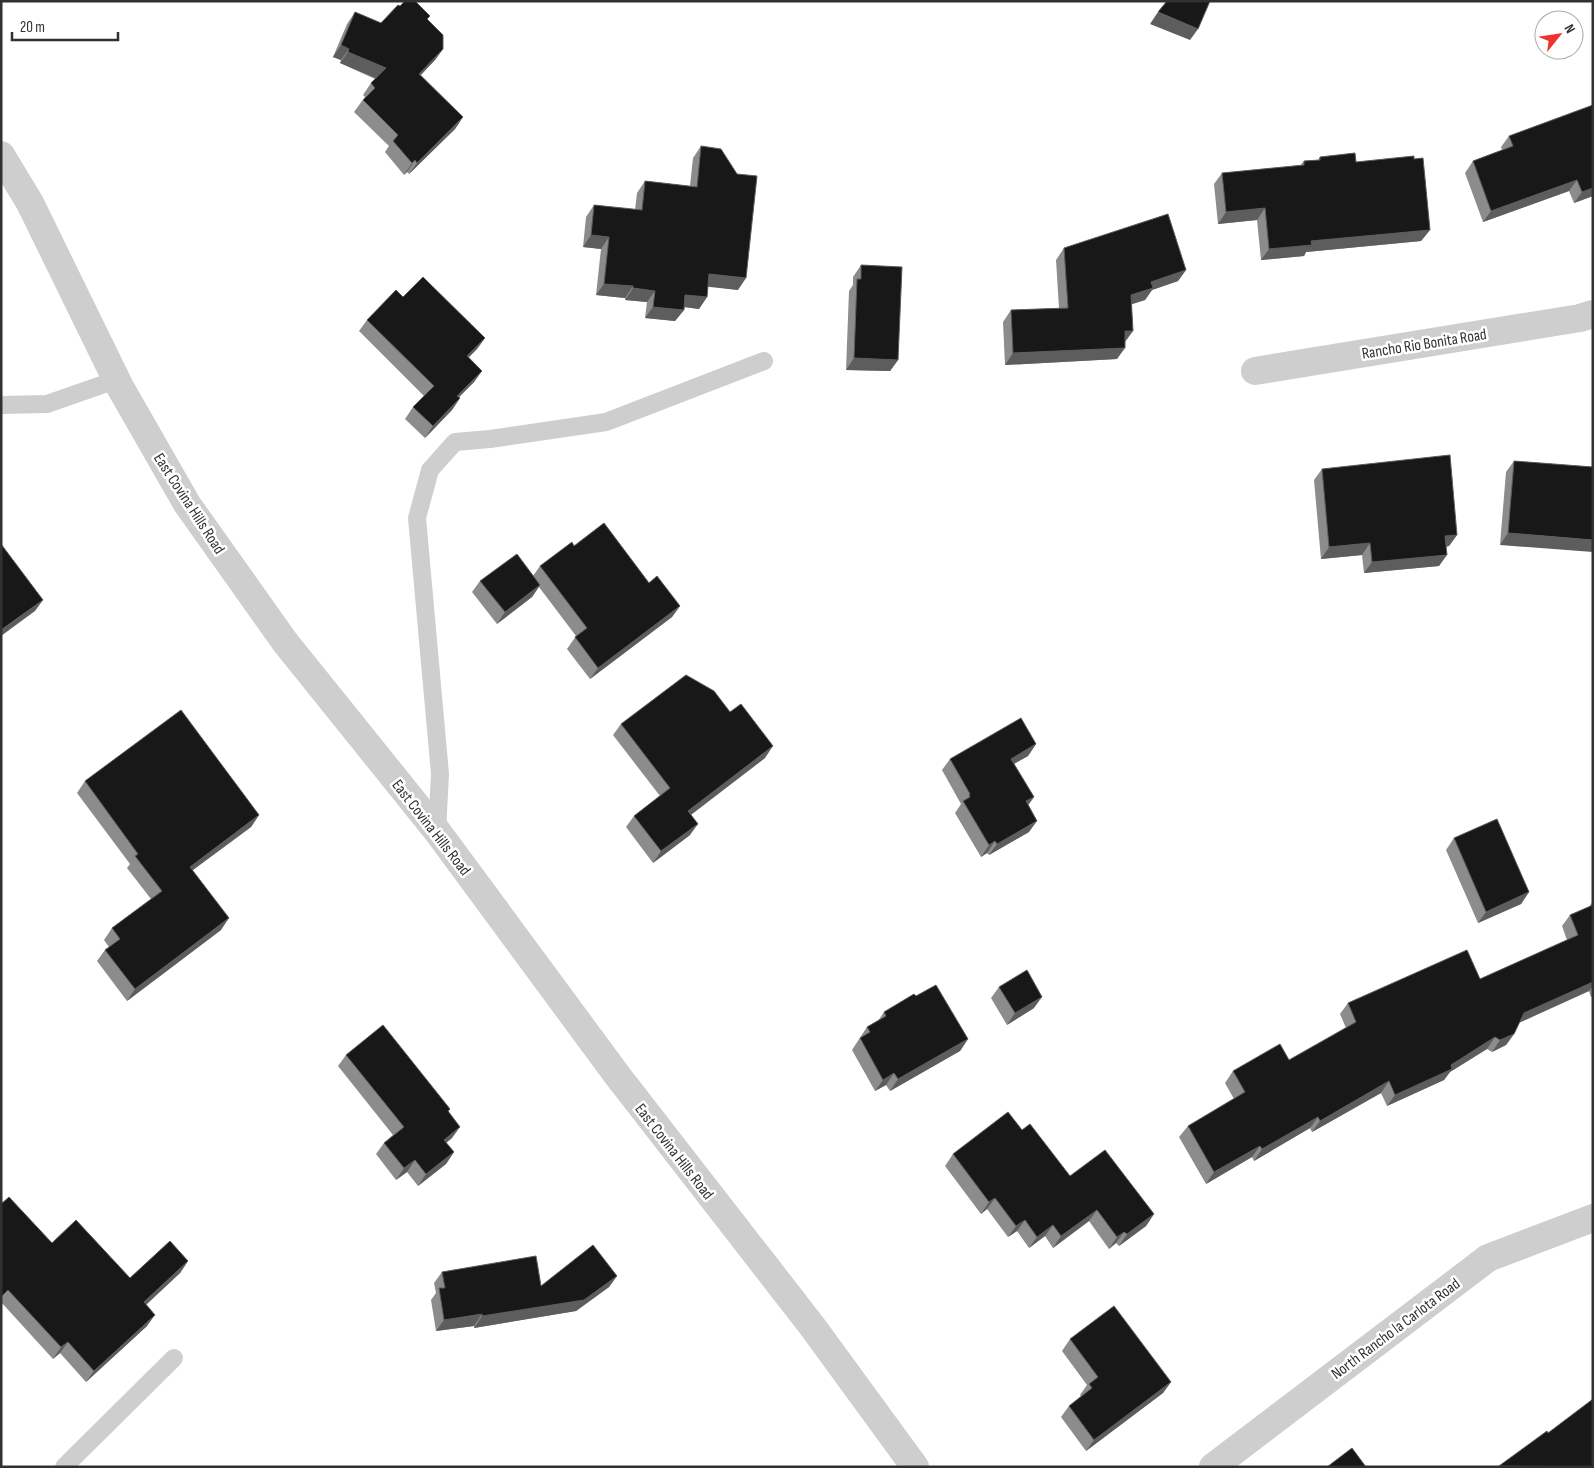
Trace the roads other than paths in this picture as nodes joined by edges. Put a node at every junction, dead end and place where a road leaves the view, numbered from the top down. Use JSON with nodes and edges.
{"nodes":[{"id":1,"x":1,"y":154,"type":"edge"},
{"id":2,"x":1593,"y":314,"type":"edge"},
{"id":3,"x":764,"y":361,"type":"dead end"},
{"id":4,"x":1255,"y":371,"type":"dead end"},
{"id":5,"x":116,"y":380,"type":"junction"},
{"id":6,"x":1,"y":405,"type":"edge"},
{"id":7,"x":438,"y":831,"type":"junction"},
{"id":8,"x":1593,"y":1218,"type":"edge"},
{"id":9,"x":174,"y":1358,"type":"dead end"},
{"id":10,"x":64,"y":1467,"type":"edge"},
{"id":11,"x":915,"y":1467,"type":"edge"},
{"id":12,"x":1214,"y":1467,"type":"edge"}],
"edges":[{"from":1,"to":5,"type":"street","name":"East Covina Hills Road"},
{"from":2,"to":4,"type":"street","name":"Rancho Rio Bonita Road"},
{"from":3,"to":7,"type":"lane"},
{"from":5,"to":6,"type":"lane"},
{"from":5,"to":7,"type":"street","name":"East Covina Hills Road"},
{"from":7,"to":11,"type":"street","name":"East Covina Hills Road"},
{"from":8,"to":12,"type":"street","name":"North Rancho la Carlota Road"},
{"from":9,"to":10,"type":"lane"}]}
